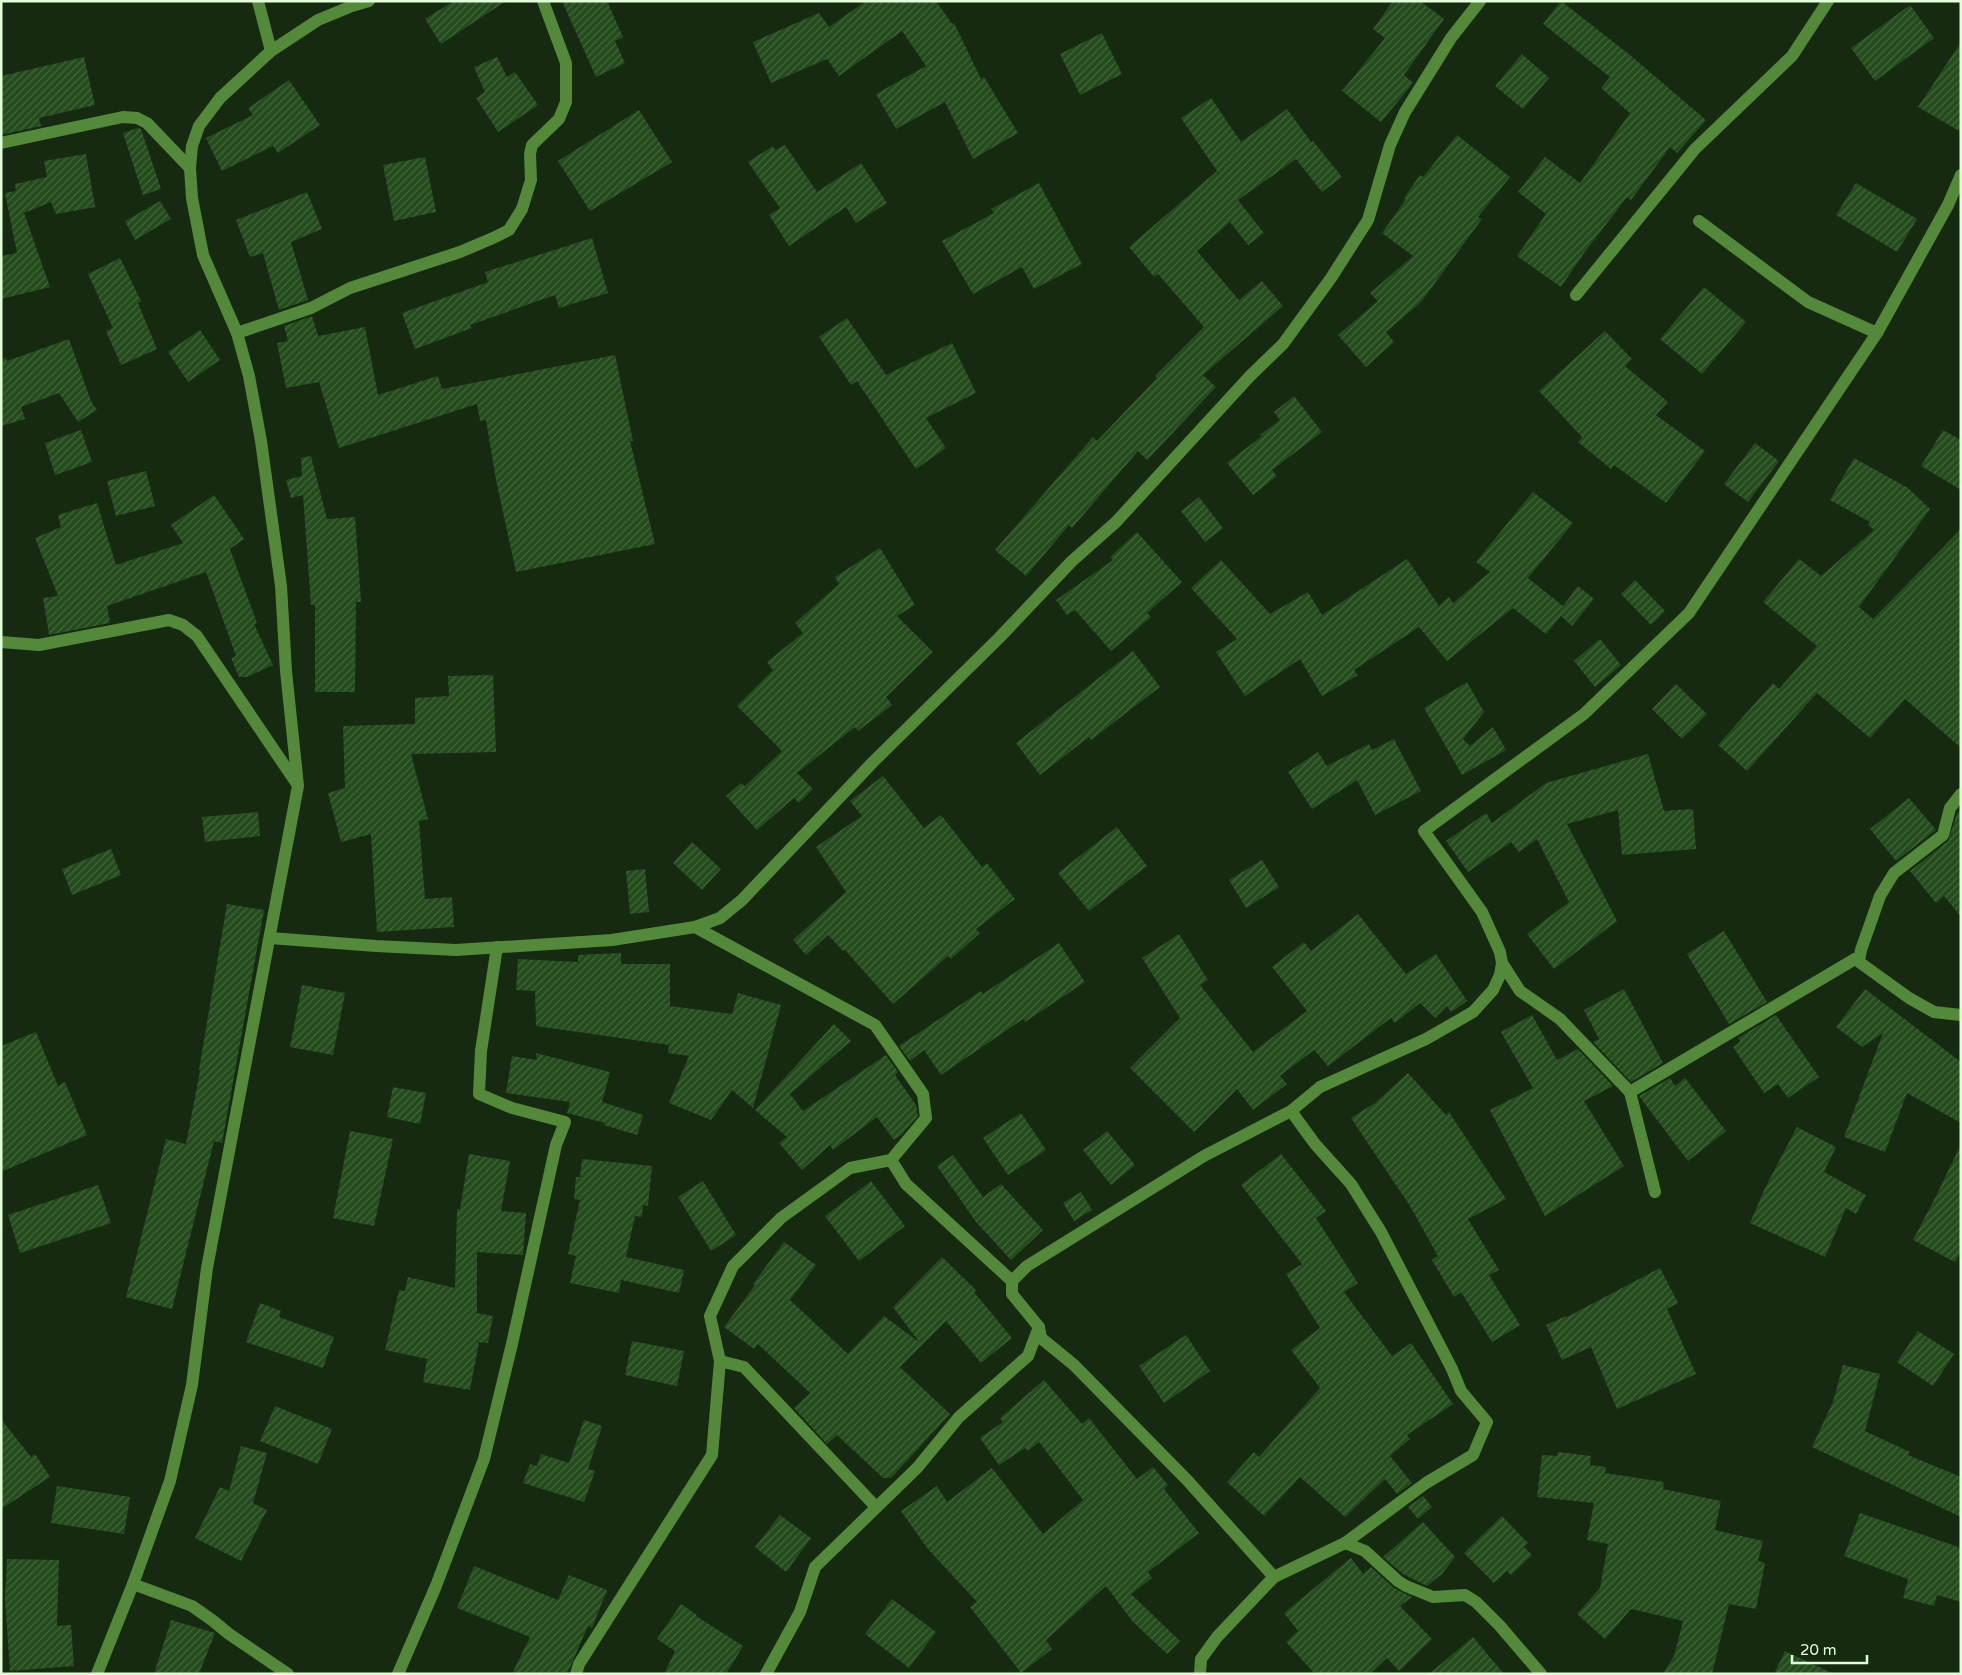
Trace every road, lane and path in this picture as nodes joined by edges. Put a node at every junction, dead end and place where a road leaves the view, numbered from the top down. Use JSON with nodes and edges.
{"nodes":[{"id":1,"x":258,"y":1,"type":"edge"},
{"id":2,"x":369,"y":1,"type":"edge"},
{"id":3,"x":543,"y":1,"type":"edge"},
{"id":4,"x":1480,"y":1,"type":"edge"},
{"id":5,"x":1828,"y":1,"type":"edge"},
{"id":6,"x":271,"y":51,"type":"junction"},
{"id":7,"x":1,"y":143,"type":"edge"},
{"id":8,"x":190,"y":168,"type":"junction"},
{"id":9,"x":1961,"y":175,"type":"edge"},
{"id":10,"x":1699,"y":221,"type":"dead end"},
{"id":11,"x":1576,"y":295,"type":"dead end"},
{"id":12,"x":238,"y":333,"type":"junction"},
{"id":13,"x":1877,"y":333,"type":"junction"},
{"id":14,"x":1,"y":642,"type":"edge"},
{"id":15,"x":298,"y":786,"type":"junction"},
{"id":16,"x":1961,"y":794,"type":"edge"},
{"id":17,"x":695,"y":927,"type":"junction"},
{"id":18,"x":270,"y":938,"type":"junction"},
{"id":19,"x":497,"y":947,"type":"junction"},
{"id":20,"x":1855,"y":959,"type":"junction"},
{"id":21,"x":1502,"y":963,"type":"junction"},
{"id":22,"x":1961,"y":1015,"type":"edge"},
{"id":23,"x":1630,"y":1092,"type":"junction"},
{"id":24,"x":1291,"y":1112,"type":"junction"},
{"id":25,"x":891,"y":1160,"type":"junction"},
{"id":26,"x":1655,"y":1192,"type":"dead end"},
{"id":27,"x":1012,"y":1281,"type":"junction"},
{"id":28,"x":1039,"y":1327,"type":"junction"},
{"id":29,"x":720,"y":1360,"type":"junction"},
{"id":30,"x":876,"y":1506,"type":"junction"},
{"id":31,"x":1345,"y":1543,"type":"junction"},
{"id":32,"x":1274,"y":1577,"type":"junction"},
{"id":33,"x":133,"y":1584,"type":"junction"},
{"id":34,"x":97,"y":1674,"type":"edge"},
{"id":35,"x":288,"y":1674,"type":"edge"},
{"id":36,"x":398,"y":1674,"type":"edge"},
{"id":37,"x":576,"y":1674,"type":"edge"},
{"id":38,"x":766,"y":1674,"type":"edge"},
{"id":39,"x":1200,"y":1674,"type":"edge"},
{"id":40,"x":1541,"y":1674,"type":"edge"}],
"edges":[{"from":1,"to":6,"type":"street"},
{"from":2,"to":6,"type":"street"},
{"from":3,"to":12,"type":"street"},
{"from":4,"to":17,"type":"street"},
{"from":5,"to":11,"type":"street"},
{"from":6,"to":8,"type":"street"},
{"from":7,"to":8,"type":"street"},
{"from":8,"to":12,"type":"street"},
{"from":9,"to":13,"type":"street"},
{"from":10,"to":13,"type":"street"},
{"from":12,"to":15,"type":"street"},
{"from":13,"to":21,"type":"street"},
{"from":14,"to":15,"type":"street"},
{"from":15,"to":18,"type":"street"},
{"from":16,"to":20,"type":"street"},
{"from":17,"to":19,"type":"street"},
{"from":17,"to":25,"type":"street"},
{"from":18,"to":19,"type":"street"},
{"from":18,"to":33,"type":"street"},
{"from":19,"to":36,"type":"street"},
{"from":20,"to":22,"type":"street"},
{"from":20,"to":23,"type":"street"},
{"from":21,"to":23,"type":"street"},
{"from":21,"to":24,"type":"street"},
{"from":23,"to":26,"type":"street"},
{"from":24,"to":27,"type":"street"},
{"from":24,"to":31,"type":"street"},
{"from":25,"to":27,"type":"street"},
{"from":25,"to":29,"type":"street"},
{"from":27,"to":28,"type":"street"},
{"from":28,"to":30,"type":"street"},
{"from":28,"to":32,"type":"street"},
{"from":29,"to":30,"type":"street"},
{"from":29,"to":37,"type":"street"},
{"from":30,"to":38,"type":"street"},
{"from":31,"to":32,"type":"street"},
{"from":31,"to":40,"type":"street"},
{"from":32,"to":39,"type":"street"},
{"from":33,"to":34,"type":"street"},
{"from":33,"to":35,"type":"street"}]}
